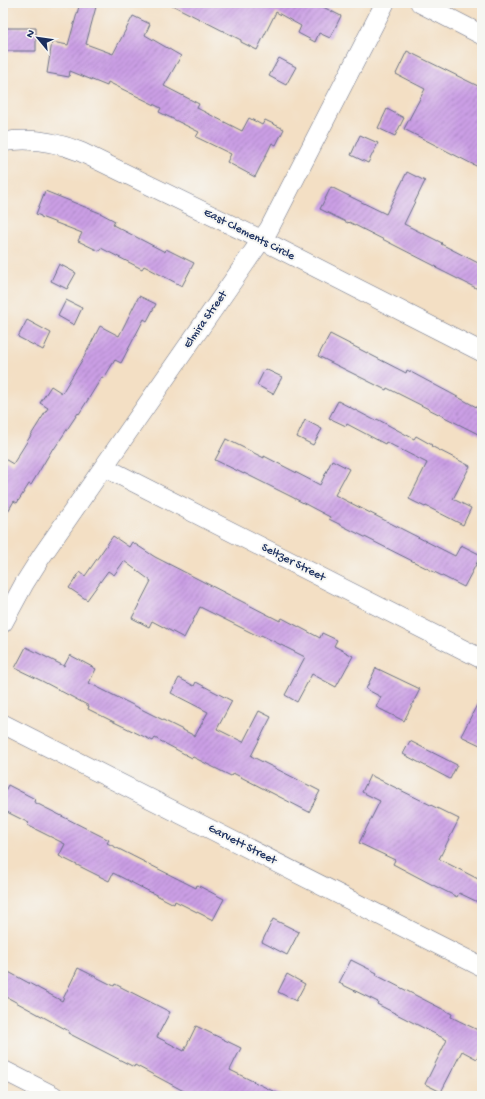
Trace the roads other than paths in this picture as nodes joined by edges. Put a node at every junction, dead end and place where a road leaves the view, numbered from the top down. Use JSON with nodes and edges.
{"nodes":[{"id":1,"x":385,"y":3,"type":"edge"},
{"id":2,"x":420,"y":3,"type":"edge"},
{"id":3,"x":482,"y":35,"type":"edge"},
{"id":4,"x":6,"y":141,"type":"edge"},
{"id":5,"x":262,"y":240,"type":"junction"},
{"id":6,"x":482,"y":352,"type":"edge"},
{"id":7,"x":104,"y":467,"type":"junction"},
{"id":8,"x":3,"y":623,"type":"edge"},
{"id":9,"x":482,"y":659,"type":"edge"},
{"id":10,"x":3,"y":724,"type":"edge"},
{"id":11,"x":482,"y":967,"type":"edge"},
{"id":12,"x":3,"y":1070,"type":"edge"},
{"id":13,"x":54,"y":1096,"type":"edge"}],
"edges":[{"from":1,"to":5,"type":"street","name":"Elmira Street"},
{"from":2,"to":3,"type":"street"},
{"from":4,"to":5,"type":"street","name":"East Clements Circle"},
{"from":5,"to":6,"type":"street","name":"East Clements Circle"},
{"from":5,"to":7,"type":"street","name":"Elmira Street"},
{"from":7,"to":8,"type":"street","name":"Elmira Street"},
{"from":7,"to":9,"type":"street","name":"Seltzer Street"},
{"from":10,"to":11,"type":"street","name":"Garvett Street"},
{"from":12,"to":13,"type":"street"}]}
